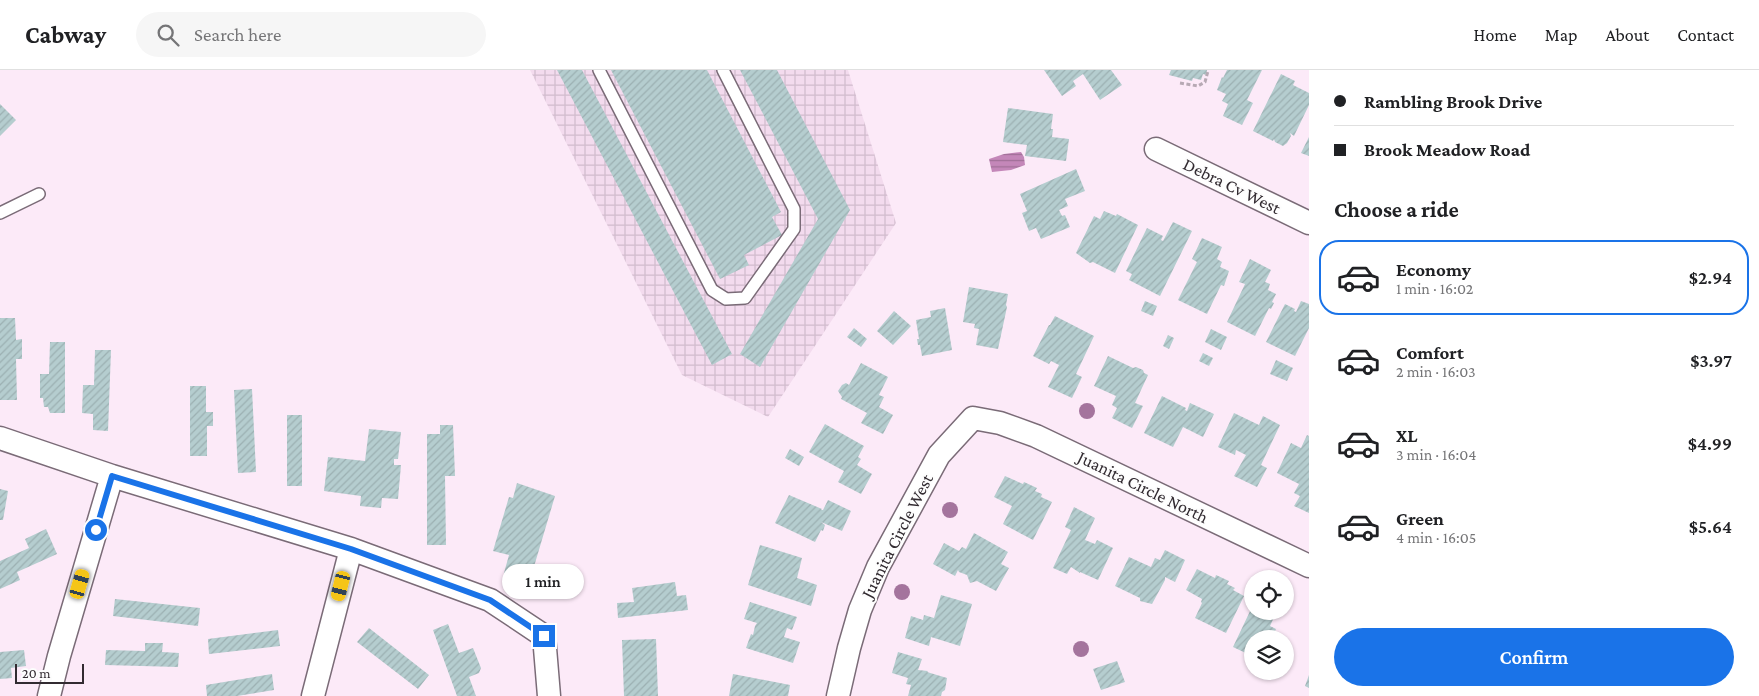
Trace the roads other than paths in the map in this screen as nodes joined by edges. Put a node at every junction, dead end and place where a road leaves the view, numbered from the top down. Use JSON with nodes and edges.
{"nodes":[{"id":1,"x":599,"y":70,"type":"edge"},
{"id":2,"x":723,"y":70,"type":"edge"},
{"id":3,"x":1156,"y":149,"type":"dead end"},
{"id":4,"x":39,"y":194,"type":"dead end"},
{"id":5,"x":0,"y":213,"type":"edge"},
{"id":6,"x":1309,"y":223,"type":"edge"},
{"id":7,"x":973,"y":418,"type":"joint"},
{"id":8,"x":0,"y":438,"type":"edge"},
{"id":9,"x":112,"y":476,"type":"junction"},
{"id":10,"x":351,"y":549,"type":"junction"},
{"id":11,"x":1309,"y":566,"type":"edge"},
{"id":12,"x":49,"y":696,"type":"edge"},
{"id":13,"x":313,"y":696,"type":"edge"},
{"id":14,"x":549,"y":696,"type":"edge"},
{"id":15,"x":838,"y":696,"type":"edge"}],
"edges":[{"from":1,"to":2,"type":"lane"},
{"from":3,"to":6,"type":"street","name":"Debra Cv West"},
{"from":4,"to":5,"type":"lane"},
{"from":7,"to":11,"type":"street","name":"Juanita Circle North"},
{"from":7,"to":15,"type":"street","name":"Juanita Circle West"},
{"from":8,"to":9,"type":"street"},
{"from":9,"to":10,"type":"street"},
{"from":9,"to":12,"type":"street"},
{"from":10,"to":13,"type":"street"},
{"from":10,"to":14,"type":"street"}]}
